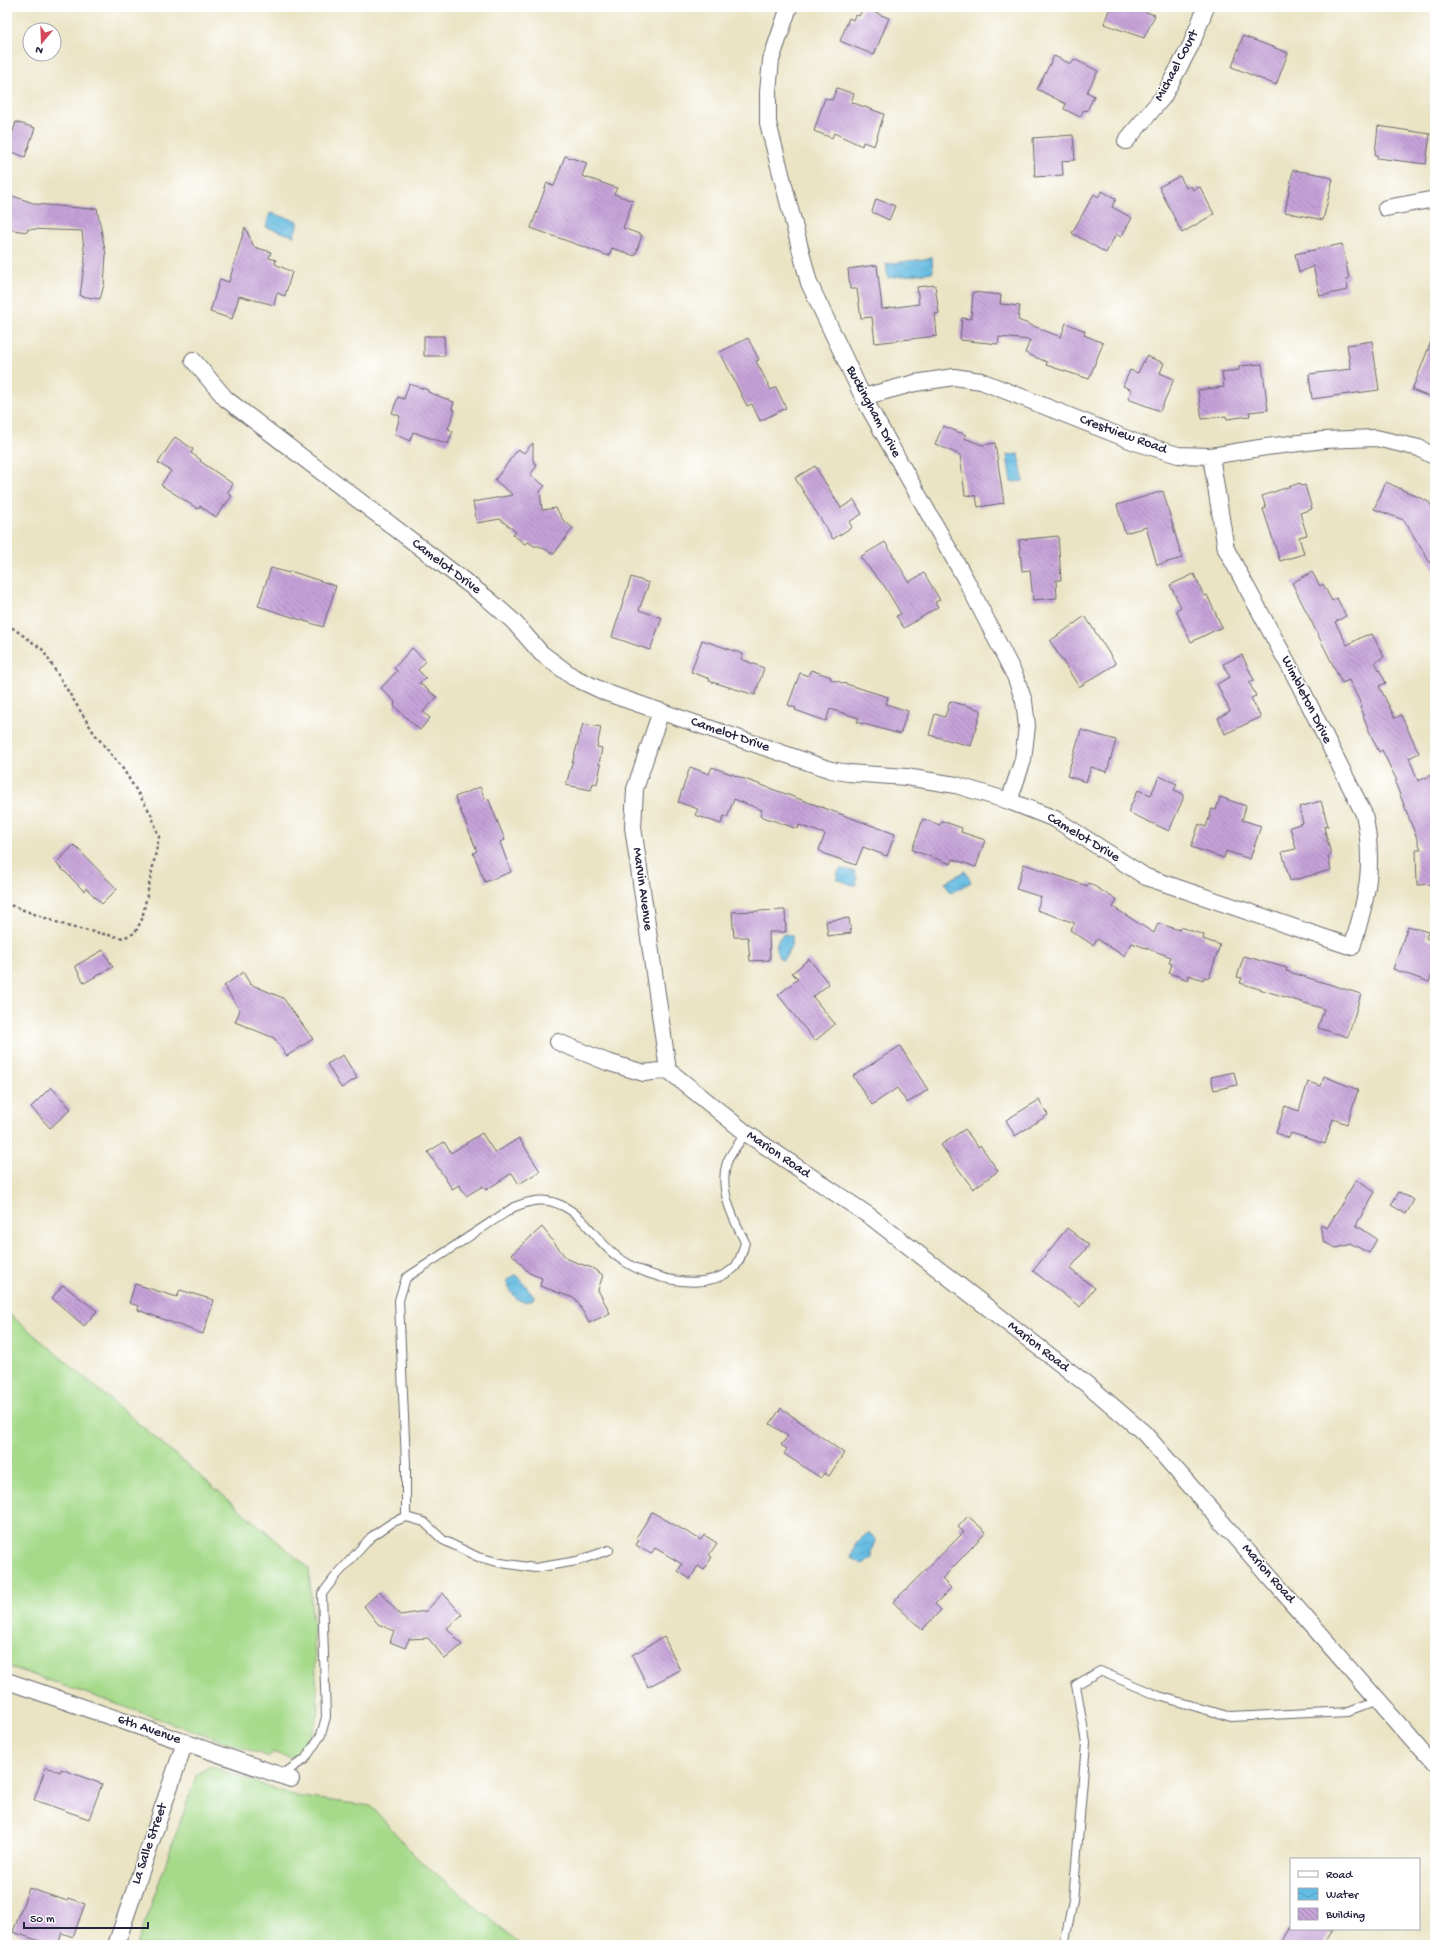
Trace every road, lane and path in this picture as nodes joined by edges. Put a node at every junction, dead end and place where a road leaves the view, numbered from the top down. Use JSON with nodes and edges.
{"nodes":[{"id":1,"x":789,"y":7,"type":"edge"},
{"id":2,"x":1206,"y":7,"type":"edge"},
{"id":3,"x":1126,"y":141,"type":"dead end"},
{"id":4,"x":1435,"y":199,"type":"edge"},
{"id":5,"x":1386,"y":208,"type":"dead end"},
{"id":6,"x":193,"y":360,"type":"dead end"},
{"id":7,"x":863,"y":397,"type":"junction"},
{"id":8,"x":1211,"y":456,"type":"junction"},
{"id":9,"x":1435,"y":457,"type":"edge"},
{"id":10,"x":7,"y":624,"type":"edge"},
{"id":11,"x":661,"y":711,"type":"junction"},
{"id":12,"x":1009,"y":801,"type":"junction"},
{"id":13,"x":7,"y":904,"type":"edge"},
{"id":14,"x":1352,"y":947,"type":"joint"},
{"id":15,"x":558,"y":1042,"type":"dead end"},
{"id":16,"x":668,"y":1070,"type":"junction"},
{"id":17,"x":746,"y":1133,"type":"junction"},
{"id":18,"x":406,"y":1516,"type":"junction"},
{"id":19,"x":609,"y":1550,"type":"dead end"},
{"id":20,"x":7,"y":1681,"type":"edge"},
{"id":21,"x":1377,"y":1700,"type":"junction"},
{"id":22,"x":185,"y":1742,"type":"junction"},
{"id":23,"x":1435,"y":1766,"type":"edge"},
{"id":24,"x":285,"y":1777,"type":"joint"},
{"id":25,"x":116,"y":1945,"type":"edge"},
{"id":26,"x":1064,"y":1945,"type":"edge"}],
"edges":[{"from":1,"to":7,"type":"street","name":"Buckingham Drive"},
{"from":2,"to":3,"type":"street","name":"Michael Court"},
{"from":4,"to":5,"type":"street"},
{"from":6,"to":11,"type":"street","name":"Camelot Drive"},
{"from":7,"to":8,"type":"street","name":"Crestview Road"},
{"from":7,"to":12,"type":"street","name":"Buckingham Drive"},
{"from":8,"to":9,"type":"street","name":"Crestview Road"},
{"from":8,"to":14,"type":"street","name":"Wimbleton Drive"},
{"from":10,"to":13,"type":"path"},
{"from":11,"to":12,"type":"street","name":"Camelot Drive"},
{"from":11,"to":16,"type":"street","name":"Marvin Avenue"},
{"from":12,"to":14,"type":"street","name":"Camelot Drive"},
{"from":15,"to":16,"type":"street"},
{"from":16,"to":17,"type":"street","name":"Marion Road"},
{"from":17,"to":18,"type":"lane"},
{"from":17,"to":21,"type":"street","name":"Marion Road"},
{"from":18,"to":19,"type":"lane"},
{"from":18,"to":24,"type":"lane"},
{"from":20,"to":22,"type":"street","name":"6th Avenue"},
{"from":21,"to":23,"type":"street","name":"Marion Road"},
{"from":21,"to":26,"type":"lane"},
{"from":22,"to":24,"type":"street","name":"6th Avenue"},
{"from":22,"to":25,"type":"street","name":"La Salle Street"}]}
